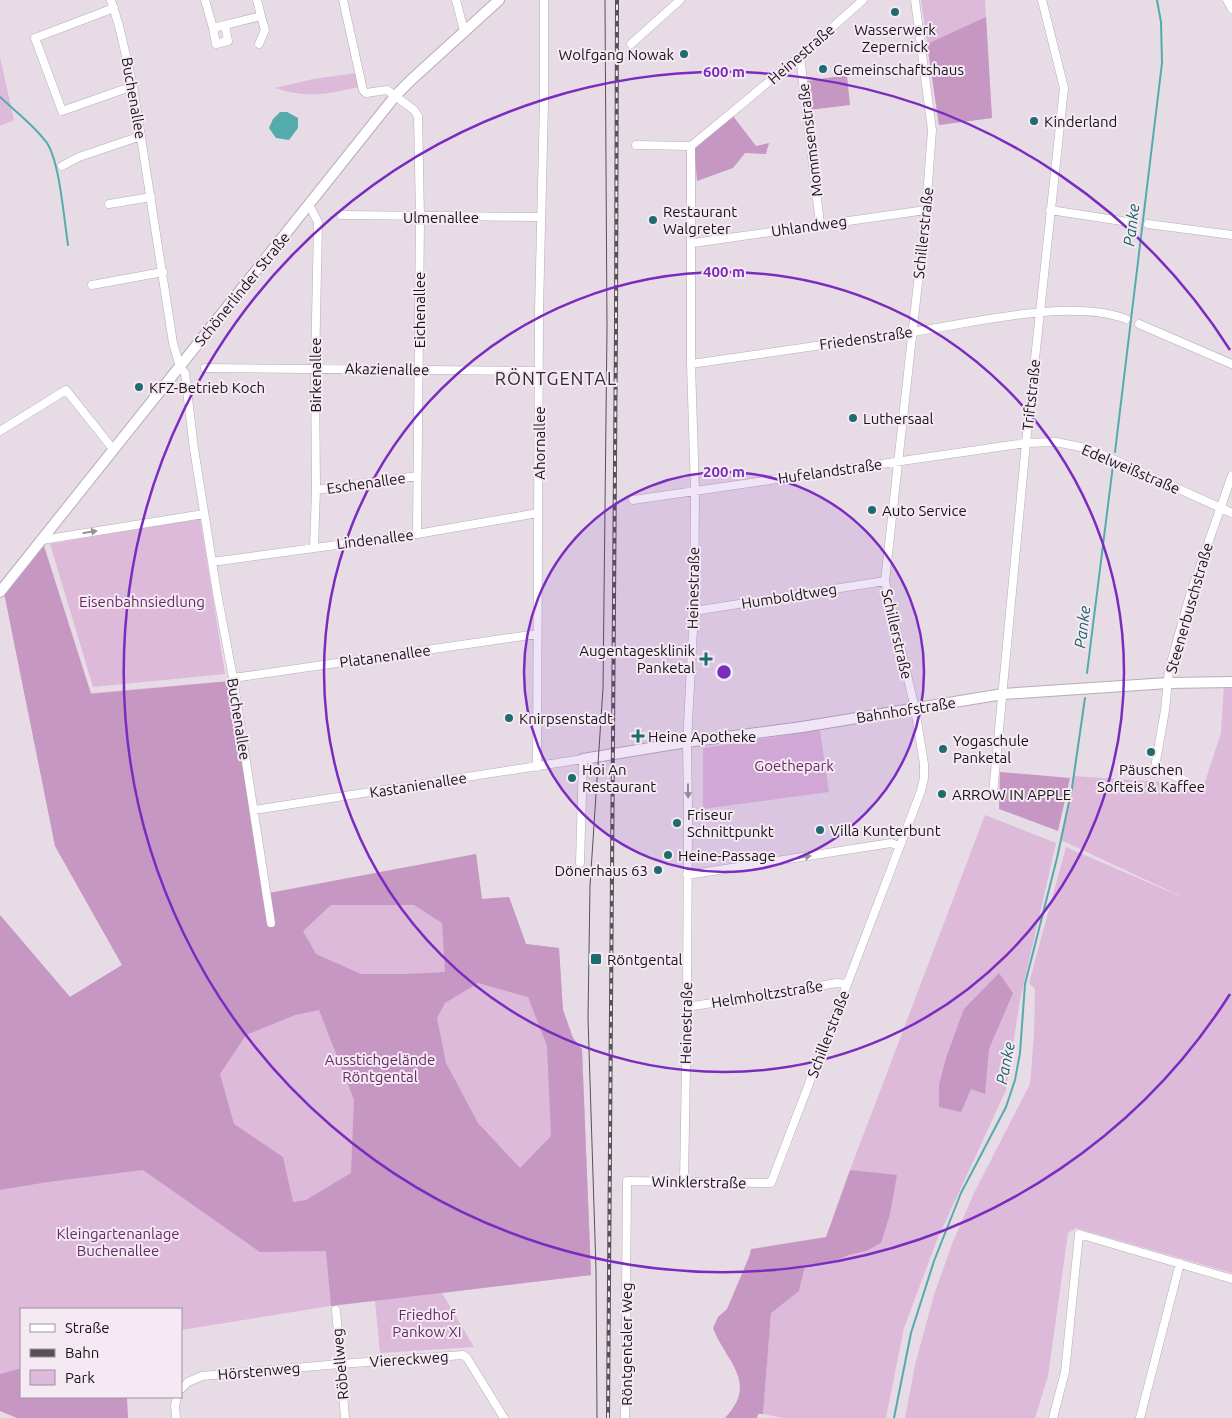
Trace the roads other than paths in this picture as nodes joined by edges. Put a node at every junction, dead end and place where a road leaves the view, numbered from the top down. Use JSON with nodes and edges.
{"nodes":[{"id":1,"x":111,"y":0,"type":"edge"},
{"id":2,"x":205,"y":0,"type":"edge"},
{"id":3,"x":257,"y":0,"type":"edge"},
{"id":4,"x":344,"y":0,"type":"edge"},
{"id":5,"x":456,"y":0,"type":"edge"},
{"id":6,"x":499,"y":0,"type":"edge"},
{"id":7,"x":544,"y":0,"type":"edge"},
{"id":8,"x":680,"y":0,"type":"edge"},
{"id":9,"x":850,"y":0,"type":"edge"},
{"id":10,"x":863,"y":0,"type":"edge"},
{"id":11,"x":915,"y":0,"type":"edge"},
{"id":12,"x":1042,"y":0,"type":"edge"},
{"id":13,"x":1227,"y":0,"type":"edge"},
{"id":14,"x":856,"y":7,"type":"junction"},
{"id":15,"x":114,"y":8,"type":"junction"},
{"id":16,"x":1232,"y":9,"type":"edge"},
{"id":17,"x":261,"y":16,"type":"junction"},
{"id":18,"x":225,"y":25,"type":"junction"},
{"id":19,"x":212,"y":28,"type":"junction"},
{"id":20,"x":464,"y":31,"type":"junction"},
{"id":21,"x":259,"y":44,"type":"dead end"},
{"id":22,"x":631,"y":44,"type":"dead end"},
{"id":23,"x":800,"y":56,"type":"junction"},
{"id":24,"x":134,"y":86,"type":"junction"},
{"id":25,"x":396,"y":95,"type":"junction"},
{"id":26,"x":141,"y":136,"type":"junction"},
{"id":27,"x":636,"y":145,"type":"dead end"},
{"id":28,"x":691,"y":146,"type":"junction"},
{"id":29,"x":62,"y":166,"type":"dead end"},
{"id":30,"x":151,"y":197,"type":"junction"},
{"id":31,"x":109,"y":204,"type":"dead end"},
{"id":32,"x":309,"y":205,"type":"junction"},
{"id":33,"x":926,"y":210,"type":"junction"},
{"id":34,"x":1050,"y":210,"type":"junction"},
{"id":35,"x":341,"y":215,"type":"dead end"},
{"id":36,"x":420,"y":217,"type":"junction"},
{"id":37,"x":541,"y":217,"type":"junction"},
{"id":38,"x":1135,"y":223,"type":"dead end"},
{"id":39,"x":820,"y":224,"type":"junction"},
{"id":40,"x":1148,"y":224,"type":"dead end"},
{"id":41,"x":1232,"y":235,"type":"edge"},
{"id":42,"x":692,"y":243,"type":"junction"},
{"id":43,"x":163,"y":272,"type":"junction"},
{"id":44,"x":92,"y":285,"type":"dead end"},
{"id":45,"x":1040,"y":312,"type":"junction"},
{"id":46,"x":1126,"y":319,"type":"dead end"},
{"id":47,"x":1139,"y":324,"type":"dead end"},
{"id":48,"x":912,"y":332,"type":"junction"},
{"id":49,"x":691,"y":364,"type":"junction"},
{"id":50,"x":1232,"y":364,"type":"edge"},
{"id":51,"x":180,"y":367,"type":"junction"},
{"id":52,"x":205,"y":368,"type":"dead end"},
{"id":53,"x":315,"y":368,"type":"junction"},
{"id":54,"x":419,"y":370,"type":"junction"},
{"id":55,"x":539,"y":371,"type":"junction"},
{"id":56,"x":0,"y":431,"type":"edge"},
{"id":57,"x":1026,"y":443,"type":"junction"},
{"id":58,"x":113,"y":449,"type":"junction"},
{"id":59,"x":899,"y":461,"type":"junction"},
{"id":60,"x":1232,"y":475,"type":"edge"},
{"id":61,"x":417,"y":476,"type":"junction"},
{"id":62,"x":316,"y":490,"type":"junction"},
{"id":63,"x":695,"y":492,"type":"junction"},
{"id":64,"x":633,"y":500,"type":"dead end"},
{"id":65,"x":1220,"y":508,"type":"junction"},
{"id":66,"x":538,"y":513,"type":"junction"},
{"id":67,"x":1232,"y":513,"type":"edge"},
{"id":68,"x":204,"y":514,"type":"junction"},
{"id":69,"x":417,"y":534,"type":"junction"},
{"id":70,"x":42,"y":540,"type":"junction"},
{"id":71,"x":314,"y":547,"type":"junction"},
{"id":72,"x":212,"y":562,"type":"junction"},
{"id":73,"x":885,"y":581,"type":"junction"},
{"id":74,"x":0,"y":592,"type":"edge"},
{"id":75,"x":694,"y":611,"type":"junction"},
{"id":76,"x":537,"y":634,"type":"junction"},
{"id":77,"x":233,"y":678,"type":"junction"},
{"id":78,"x":1232,"y":682,"type":"edge"},
{"id":79,"x":1168,"y":683,"type":"junction"},
{"id":80,"x":1003,"y":694,"type":"junction"},
{"id":81,"x":915,"y":709,"type":"junction"},
{"id":82,"x":687,"y":742,"type":"junction"},
{"id":83,"x":583,"y":759,"type":"junction"},
{"id":84,"x":537,"y":767,"type":"junction"},
{"id":85,"x":1186,"y":780,"type":"dead end"},
{"id":86,"x":993,"y":793,"type":"dead end"},
{"id":87,"x":254,"y":810,"type":"junction"},
{"id":88,"x":899,"y":846,"type":"junction"},
{"id":89,"x":580,"y":863,"type":"dead end"},
{"id":90,"x":687,"y":876,"type":"junction"},
{"id":91,"x":271,"y":924,"type":"dead end"},
{"id":92,"x":847,"y":984,"type":"junction"},
{"id":93,"x":687,"y":1007,"type":"junction"},
{"id":94,"x":627,"y":1181,"type":"joint"},
{"id":95,"x":684,"y":1181,"type":"junction"},
{"id":96,"x":771,"y":1183,"type":"joint"},
{"id":97,"x":1180,"y":1263,"type":"junction"},
{"id":98,"x":1232,"y":1278,"type":"edge"},
{"id":99,"x":336,"y":1310,"type":"dead end"},
{"id":100,"x":340,"y":1364,"type":"junction"},
{"id":101,"x":182,"y":1388,"type":"edge"},
{"id":102,"x":177,"y":1398,"type":"edge"},
{"id":103,"x":176,"y":1418,"type":"edge"},
{"id":104,"x":345,"y":1418,"type":"edge"},
{"id":105,"x":504,"y":1418,"type":"edge"},
{"id":106,"x":625,"y":1418,"type":"edge"},
{"id":107,"x":1053,"y":1418,"type":"edge"},
{"id":108,"x":1140,"y":1418,"type":"edge"}],
"edges":[{"from":1,"to":15,"type":"street","name":"Buchenallee"},
{"from":2,"to":19,"type":"street"},
{"from":3,"to":17,"type":"street"},
{"from":4,"to":25,"type":"street"},
{"from":5,"to":20,"type":"street"},
{"from":6,"to":20,"type":"street","name":"Schönerlinder Straße"},
{"from":7,"to":37,"type":"street","name":"Ahornallee"},
{"from":8,"to":22,"type":"street"},
{"from":9,"to":14,"type":"street"},
{"from":10,"to":14,"type":"street","name":"Heinestraße"},
{"from":11,"to":33,"type":"street","name":"Schillerstraße"},
{"from":12,"to":34,"type":"street","name":"Triftstraße"},
{"from":13,"to":16,"type":"street"},
{"from":14,"to":23,"type":"street","name":"Heinestraße"},
{"from":15,"to":24,"type":"street","name":"Buchenallee"},
{"from":15,"to":24,"type":"street"},
{"from":17,"to":18,"type":"street"},
{"from":17,"to":21,"type":"street"},
{"from":18,"to":19,"type":"street"},
{"from":18,"to":19,"type":"street"},
{"from":20,"to":25,"type":"street","name":"Schönerlinder Straße"},
{"from":23,"to":28,"type":"street","name":"Heinestraße"},
{"from":23,"to":39,"type":"street","name":"Mommsenstraße"},
{"from":24,"to":26,"type":"street","name":"Buchenallee"},
{"from":25,"to":32,"type":"street","name":"Schönerlinder Straße"},
{"from":25,"to":36,"type":"street","name":"Eichenallee"},
{"from":26,"to":29,"type":"street"},
{"from":26,"to":30,"type":"street","name":"Buchenallee"},
{"from":27,"to":28,"type":"street"},
{"from":28,"to":42,"type":"street","name":"Heinestraße"},
{"from":30,"to":31,"type":"street"},
{"from":30,"to":43,"type":"street","name":"Buchenallee"},
{"from":32,"to":51,"type":"street","name":"Schönerlinder Straße"},
{"from":32,"to":53,"type":"street","name":"Birkenallee"},
{"from":33,"to":39,"type":"street","name":"Uhlandweg"},
{"from":33,"to":48,"type":"street","name":"Schillerstraße"},
{"from":34,"to":38,"type":"street"},
{"from":34,"to":45,"type":"street","name":"Triftstraße"},
{"from":35,"to":36,"type":"street","name":"Ulmenallee"},
{"from":36,"to":37,"type":"street","name":"Ulmenallee"},
{"from":36,"to":54,"type":"street","name":"Eichenallee"},
{"from":37,"to":55,"type":"street","name":"Ahornallee"},
{"from":39,"to":42,"type":"street","name":"Uhlandweg"},
{"from":40,"to":41,"type":"street"},
{"from":42,"to":49,"type":"street","name":"Heinestraße"},
{"from":43,"to":44,"type":"street"},
{"from":43,"to":51,"type":"street","name":"Buchenallee"},
{"from":45,"to":46,"type":"street","name":"Friedenstraße"},
{"from":45,"to":48,"type":"street","name":"Friedenstraße"},
{"from":45,"to":57,"type":"street","name":"Triftstraße"},
{"from":47,"to":50,"type":"street"},
{"from":48,"to":49,"type":"street","name":"Friedenstraße"},
{"from":48,"to":59,"type":"street","name":"Schillerstraße"},
{"from":49,"to":63,"type":"street","name":"Heinestraße"},
{"from":51,"to":58,"type":"street","name":"Schönerlinder Straße"},
{"from":51,"to":68,"type":"street","name":"Buchenallee"},
{"from":52,"to":53,"type":"street","name":"Akazienallee"},
{"from":53,"to":54,"type":"street","name":"Akazienallee"},
{"from":53,"to":62,"type":"street","name":"Birkenallee"},
{"from":54,"to":55,"type":"street","name":"Akazienallee"},
{"from":54,"to":61,"type":"street","name":"Eichenallee"},
{"from":55,"to":66,"type":"street","name":"Ahornallee"},
{"from":56,"to":58,"type":"street"},
{"from":57,"to":59,"type":"street","name":"Hufelandstraße"},
{"from":57,"to":65,"type":"street","name":"Edelweißstraße"},
{"from":57,"to":80,"type":"street","name":"Triftstraße"},
{"from":58,"to":70,"type":"street","name":"Schönerlinder Straße"},
{"from":59,"to":63,"type":"street","name":"Hufelandstraße"},
{"from":59,"to":73,"type":"street","name":"Schillerstraße"},
{"from":60,"to":65,"type":"street","name":"Steenerbuschstraße"},
{"from":61,"to":62,"type":"street","name":"Eschenallee"},
{"from":61,"to":69,"type":"street","name":"Eichenallee"},
{"from":62,"to":71,"type":"street","name":"Birkenallee"},
{"from":63,"to":64,"type":"street","name":"Hufelandstraße"},
{"from":63,"to":75,"type":"street","name":"Heinestraße"},
{"from":65,"to":67,"type":"street","name":"Edelweißstraße"},
{"from":65,"to":79,"type":"street","name":"Steenerbuschstraße"},
{"from":66,"to":69,"type":"street","name":"Lindenallee"},
{"from":66,"to":76,"type":"street","name":"Ahornallee"},
{"from":70,"to":68,"type":"street","one_way":true},
{"from":68,"to":72,"type":"street","name":"Buchenallee"},
{"from":69,"to":71,"type":"street","name":"Lindenallee"},
{"from":70,"to":74,"type":"street","name":"Schönerlinder Straße"},
{"from":71,"to":72,"type":"street","name":"Lindenallee"},
{"from":72,"to":77,"type":"street","name":"Buchenallee"},
{"from":73,"to":75,"type":"street","name":"Humboldtweg"},
{"from":73,"to":81,"type":"street","name":"Schillerstraße"},
{"from":75,"to":82,"type":"street","name":"Heinestraße"},
{"from":76,"to":77,"type":"street","name":"Platanenallee"},
{"from":76,"to":84,"type":"street","name":"Ahornallee"},
{"from":77,"to":87,"type":"street","name":"Buchenallee"},
{"from":78,"to":79,"type":"street","name":"Bahnhofstraße"},
{"from":79,"to":80,"type":"street","name":"Bahnhofstraße"},
{"from":79,"to":85,"type":"street","name":"Steenerbuschstraße"},
{"from":80,"to":81,"type":"street","name":"Bahnhofstraße"},
{"from":80,"to":86,"type":"street","name":"Triftstraße"},
{"from":81,"to":82,"type":"street","name":"Bahnhofstraße"},
{"from":81,"to":88,"type":"street","name":"Schillerstraße"},
{"from":82,"to":83,"type":"street","name":"Bahnhofstraße"},
{"from":82,"to":90,"type":"street","name":"Heinestraße","one_way":true},
{"from":83,"to":84,"type":"street","name":"Kastanienallee"},
{"from":83,"to":89,"type":"street"},
{"from":84,"to":87,"type":"street","name":"Kastanienallee"},
{"from":87,"to":91,"type":"street","name":"Buchenallee"},
{"from":90,"to":88,"type":"street","one_way":true},
{"from":88,"to":92,"type":"street","name":"Schillerstraße"},
{"from":90,"to":93,"type":"street","name":"Heinestraße"},
{"from":92,"to":93,"type":"street","name":"Helmholtzstraße"},
{"from":92,"to":96,"type":"street","name":"Schillerstraße"},
{"from":93,"to":95,"type":"street","name":"Heinestraße"},
{"from":94,"to":95,"type":"street","name":"Winklerstraße"},
{"from":94,"to":106,"type":"street","name":"Röntgentaler Weg"},
{"from":95,"to":96,"type":"street","name":"Winklerstraße"},
{"from":97,"to":98,"type":"street"},
{"from":97,"to":107,"type":"street"},
{"from":97,"to":108,"type":"street"},
{"from":99,"to":100,"type":"street","name":"Röbellweg"},
{"from":100,"to":101,"type":"street","name":"Hörstenweg"},
{"from":100,"to":104,"type":"street","name":"Röbellweg"},
{"from":100,"to":105,"type":"street","name":"Viereckweg"},
{"from":102,"to":103,"type":"street"}]}
